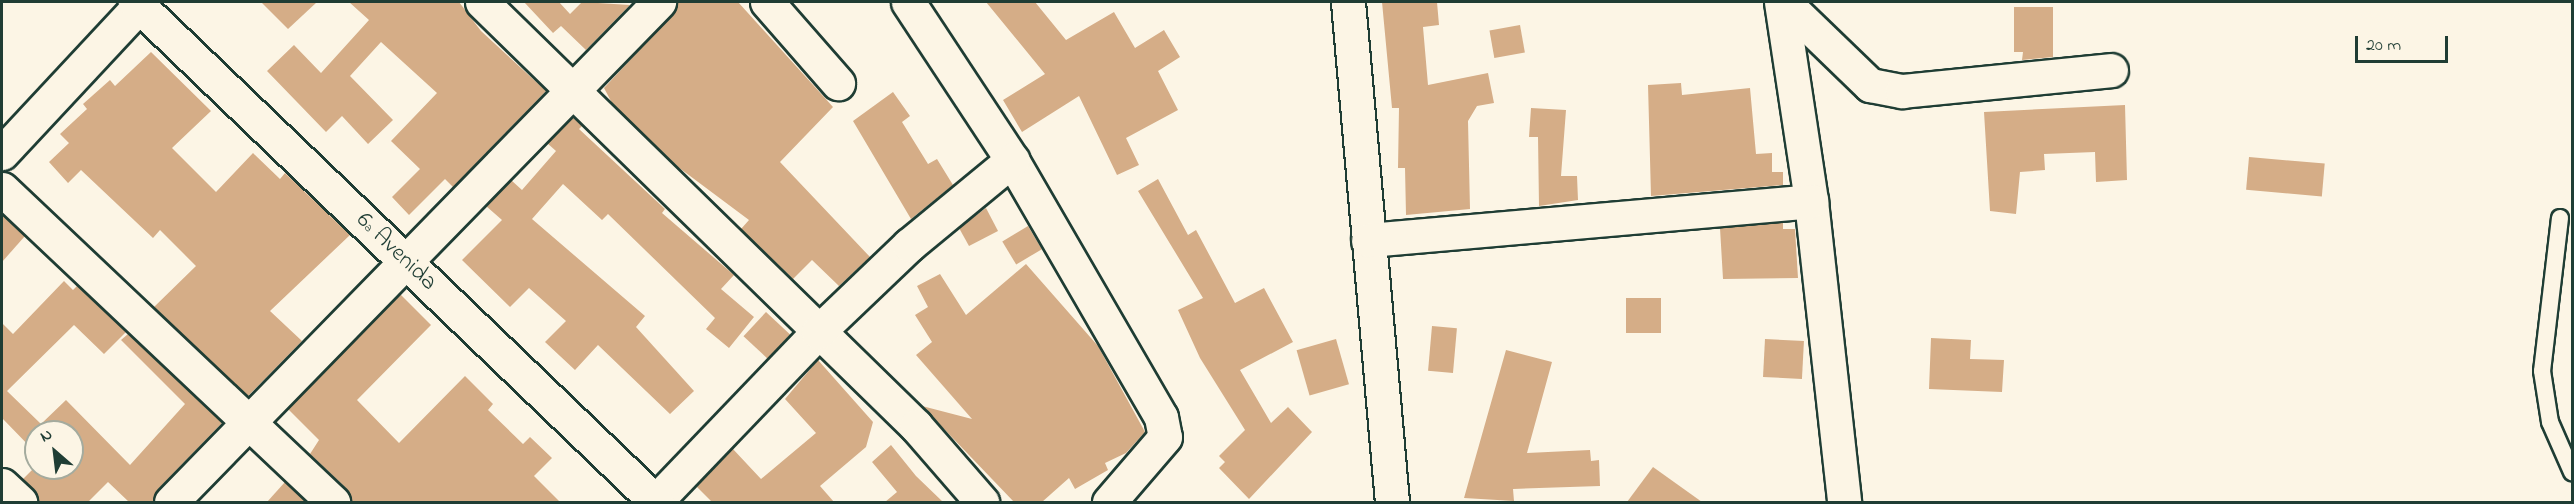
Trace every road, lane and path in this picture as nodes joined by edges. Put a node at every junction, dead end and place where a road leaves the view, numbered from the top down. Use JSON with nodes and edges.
{"nodes":[{"id":1,"x":482,"y":2,"type":"edge"},
{"id":2,"x":659,"y":2,"type":"edge"},
{"id":3,"x":767,"y":2,"type":"edge"},
{"id":4,"x":908,"y":2,"type":"edge"},
{"id":5,"x":1348,"y":2,"type":"edge"},
{"id":6,"x":1783,"y":2,"type":"edge"},
{"id":7,"x":139,"y":3,"type":"edge"},
{"id":8,"x":2111,"y":70,"type":"dead end"},
{"id":9,"x":838,"y":83,"type":"dead end"},
{"id":10,"x":573,"y":87,"type":"junction"},
{"id":11,"x":2,"y":153,"type":"edge"},
{"id":12,"x":1012,"y":160,"type":"junction"},
{"id":13,"x":2,"y":189,"type":"edge"},
{"id":14,"x":1811,"y":201,"type":"junction"},
{"id":15,"x":2560,"y":218,"type":"dead end"},
{"id":16,"x":1368,"y":240,"type":"junction"},
{"id":17,"x":407,"y":262,"type":"junction"},
{"id":18,"x":818,"y":333,"type":"junction"},
{"id":19,"x":249,"y":423,"type":"junction"},
{"id":20,"x":2572,"y":472,"type":"edge"},
{"id":21,"x":2,"y":485,"type":"edge"},
{"id":22,"x":20,"y":502,"type":"edge"},
{"id":23,"x":171,"y":502,"type":"edge"},
{"id":24,"x":333,"y":502,"type":"edge"},
{"id":25,"x":655,"y":502,"type":"edge"},
{"id":26,"x":982,"y":502,"type":"edge"},
{"id":27,"x":1109,"y":502,"type":"edge"},
{"id":28,"x":1392,"y":502,"type":"edge"},
{"id":29,"x":1844,"y":502,"type":"edge"}],
"edges":[{"from":1,"to":10,"type":"street"},
{"from":2,"to":10,"type":"street"},
{"from":3,"to":9,"type":"street"},
{"from":4,"to":12,"type":"street"},
{"from":5,"to":16,"type":"street"},
{"from":6,"to":8,"type":"street"},
{"from":6,"to":14,"type":"street"},
{"from":7,"to":11,"type":"street"},
{"from":7,"to":17,"type":"street","name":"6ª Avenida"},
{"from":10,"to":17,"type":"street"},
{"from":10,"to":18,"type":"street"},
{"from":12,"to":18,"type":"street"},
{"from":12,"to":27,"type":"street"},
{"from":13,"to":19,"type":"street"},
{"from":14,"to":16,"type":"street"},
{"from":14,"to":29,"type":"street"},
{"from":15,"to":20,"type":"lane"},
{"from":16,"to":28,"type":"street"},
{"from":17,"to":19,"type":"street"},
{"from":17,"to":25,"type":"street","name":"6ª Avenida"},
{"from":18,"to":25,"type":"street"},
{"from":18,"to":26,"type":"street"},
{"from":19,"to":23,"type":"street"},
{"from":19,"to":24,"type":"street"},
{"from":21,"to":22,"type":"street"}]}
